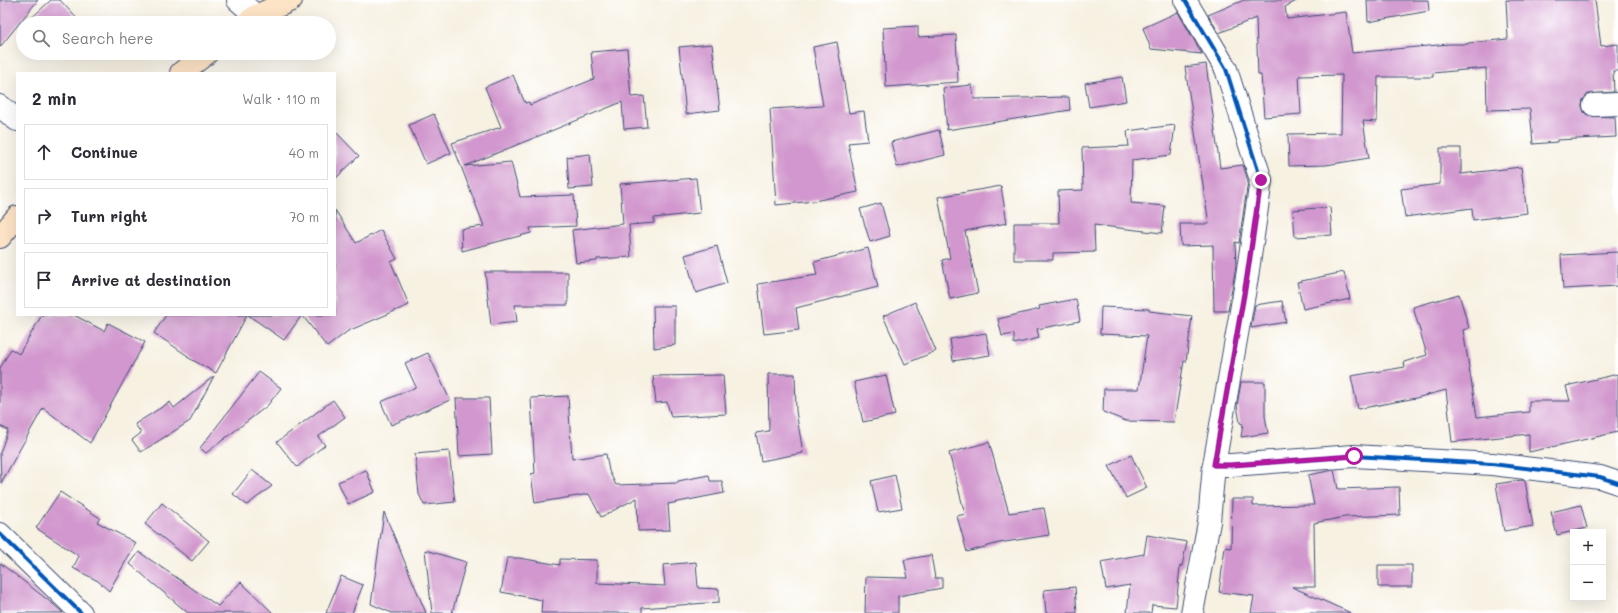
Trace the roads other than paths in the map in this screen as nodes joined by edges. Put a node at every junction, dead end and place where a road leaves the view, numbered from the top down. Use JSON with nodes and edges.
{"nodes":[{"id":1,"x":238,"y":0,"type":"edge"},
{"id":2,"x":291,"y":0,"type":"edge"},
{"id":3,"x":1185,"y":0,"type":"edge"},
{"id":4,"x":248,"y":16,"type":"edge"},
{"id":5,"x":259,"y":16,"type":"edge"},
{"id":6,"x":198,"y":60,"type":"edge"},
{"id":7,"x":182,"y":72,"type":"edge"},
{"id":8,"x":1618,"y":104,"type":"edge"},
{"id":9,"x":1594,"y":105,"type":"dead end"},
{"id":10,"x":0,"y":106,"type":"edge"},
{"id":11,"x":16,"y":119,"type":"edge"},
{"id":12,"x":16,"y":218,"type":"edge"},
{"id":13,"x":0,"y":237,"type":"edge"},
{"id":14,"x":1214,"y":465,"type":"junction"},
{"id":15,"x":1618,"y":483,"type":"edge"},
{"id":16,"x":0,"y":534,"type":"edge"},
{"id":17,"x":81,"y":613,"type":"edge"},
{"id":18,"x":1192,"y":613,"type":"edge"}],
"edges":[{"from":1,"to":4,"type":"street"},
{"from":2,"to":5,"type":"main road"},
{"from":3,"to":14,"type":"street"},
{"from":6,"to":7,"type":"main road"},
{"from":8,"to":9,"type":"street"},
{"from":10,"to":11,"type":"street"},
{"from":12,"to":13,"type":"main road"},
{"from":14,"to":15,"type":"street"},
{"from":14,"to":18,"type":"street"},
{"from":16,"to":17,"type":"street"}]}
